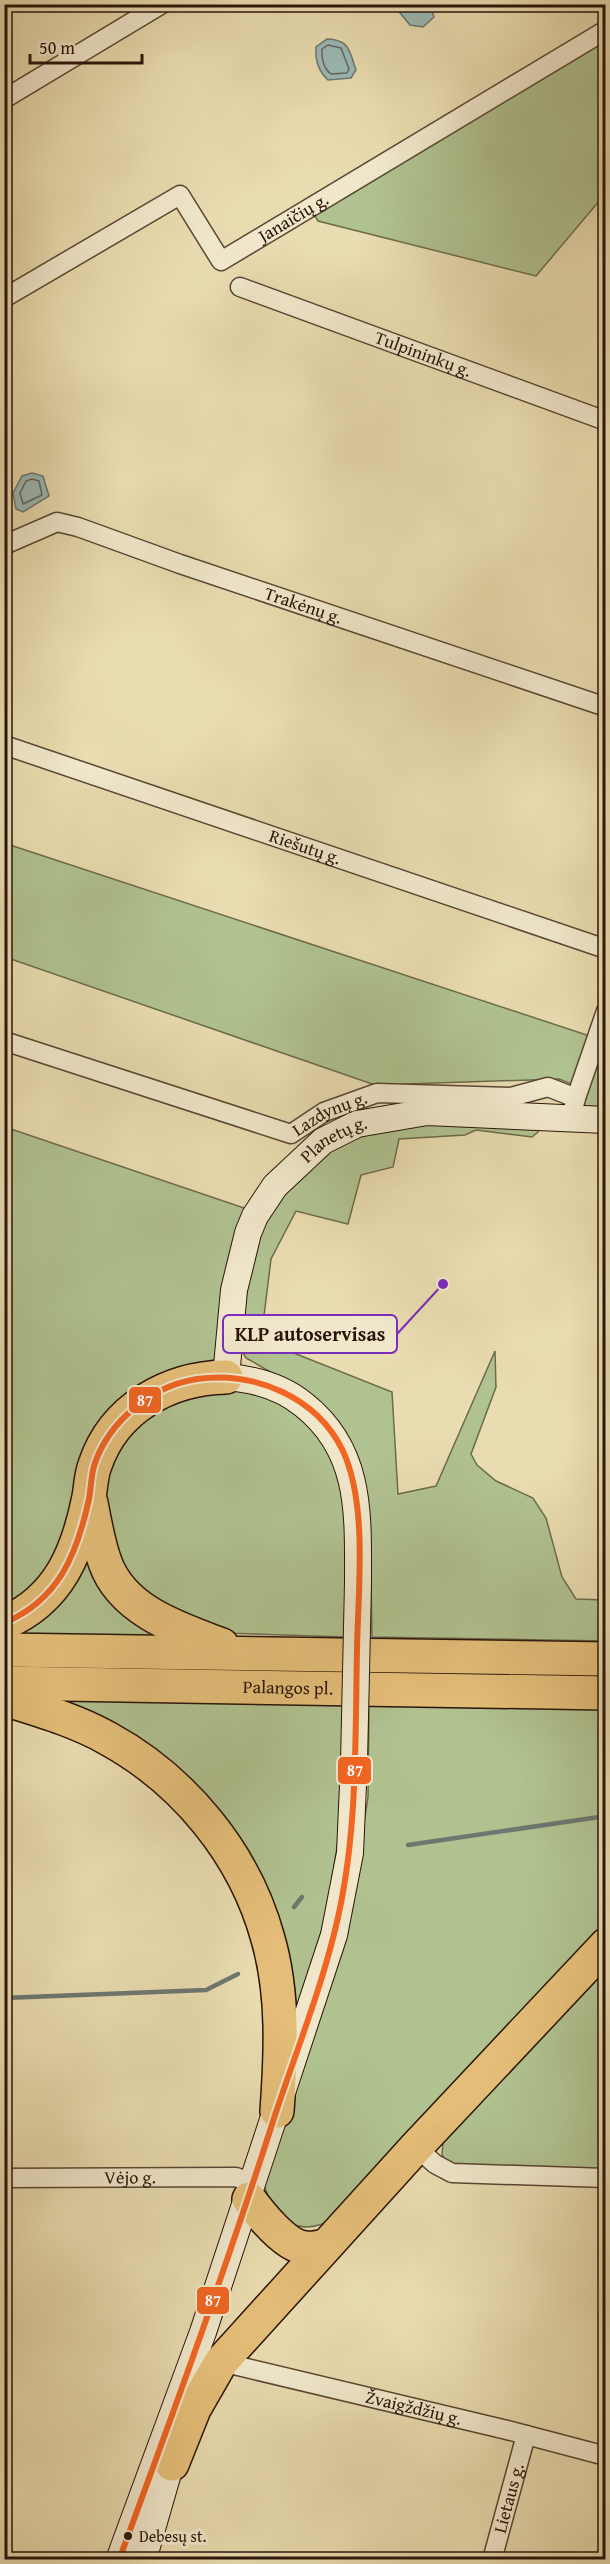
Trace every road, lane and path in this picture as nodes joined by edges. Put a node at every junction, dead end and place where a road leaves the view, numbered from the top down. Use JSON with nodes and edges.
{"nodes":[{"id":1,"x":162,"y":4,"type":"edge"},
{"id":2,"x":606,"y":30,"type":"edge"},
{"id":3,"x":4,"y":99,"type":"edge"},
{"id":4,"x":240,"y":287,"type":"dead end"},
{"id":5,"x":4,"y":298,"type":"edge"},
{"id":6,"x":606,"y":421,"type":"edge"},
{"id":7,"x":4,"y":545,"type":"edge"},
{"id":8,"x":606,"y":707,"type":"edge"},
{"id":9,"x":4,"y":745,"type":"edge"},
{"id":10,"x":606,"y":949,"type":"edge"},
{"id":11,"x":606,"y":1011,"type":"edge"},
{"id":12,"x":4,"y":1041,"type":"edge"},
{"id":13,"x":573,"y":1108,"type":"junction"},
{"id":14,"x":606,"y":1120,"type":"edge"},
{"id":15,"x":226,"y":1377,"type":"junction"},
{"id":16,"x":89,"y":1495,"type":"junction"},
{"id":17,"x":4,"y":1623,"type":"edge"},
{"id":18,"x":4,"y":1650,"type":"edge"},
{"id":19,"x":247,"y":1654,"type":"junction"},
{"id":20,"x":606,"y":1659,"type":"edge"},
{"id":21,"x":4,"y":1683,"type":"edge"},
{"id":22,"x":606,"y":1693,"type":"edge"},
{"id":23,"x":4,"y":1699,"type":"edge"},
{"id":24,"x":606,"y":1945,"type":"edge"},
{"id":25,"x":277,"y":2111,"type":"junction"},
{"id":26,"x":416,"y":2147,"type":"junction"},
{"id":27,"x":4,"y":2178,"type":"edge"},
{"id":28,"x":606,"y":2178,"type":"edge"},
{"id":29,"x":251,"y":2191,"type":"junction"},
{"id":30,"x":326,"y":2246,"type":"junction"},
{"id":31,"x":203,"y":2332,"type":"junction"},
{"id":32,"x":221,"y":2362,"type":"junction"},
{"id":33,"x":526,"y":2435,"type":"junction"},
{"id":34,"x":606,"y":2456,"type":"edge"},
{"id":35,"x":172,"y":2464,"type":"junction"},
{"id":36,"x":119,"y":2559,"type":"edge"},
{"id":37,"x":143,"y":2559,"type":"edge"},
{"id":38,"x":492,"y":2559,"type":"edge"}],
"edges":[{"from":1,"to":3,"type":"street"},
{"from":2,"to":5,"type":"street","name":"Janaičių g."},
{"from":4,"to":6,"type":"street","name":"Tulpininkų g."},
{"from":7,"to":8,"type":"street","name":"Trakėnų g."},
{"from":9,"to":10,"type":"street","name":"Riešutų g."},
{"from":11,"to":13,"type":"street"},
{"from":12,"to":13,"type":"street","name":"Lazdynų g."},
{"from":13,"to":14,"type":"main road","name":"Planetų g."},
{"from":13,"to":15,"type":"main road","name":"Planetų g."},
{"from":15,"to":16,"type":"highway"},
{"from":15,"to":25,"type":"main road","bridge":true},
{"from":16,"to":17,"type":"highway"},
{"from":16,"to":19,"type":"highway"},
{"from":18,"to":19,"type":"highway","name":"Palangos pl."},
{"from":19,"to":20,"type":"highway","name":"Palangos pl."},
{"from":21,"to":22,"type":"highway","name":"Palangos pl."},
{"from":23,"to":25,"type":"highway"},
{"from":24,"to":26,"type":"highway"},
{"from":25,"to":29,"type":"main road"},
{"from":26,"to":28,"type":"street"},
{"from":26,"to":30,"type":"highway"},
{"from":27,"to":29,"type":"street","name":"Vėjo g."},
{"from":29,"to":30,"type":"highway"},
{"from":29,"to":31,"type":"main road"},
{"from":30,"to":32,"type":"highway"},
{"from":31,"to":35,"type":"main road"},
{"from":31,"to":36,"type":"main road"},
{"from":32,"to":33,"type":"street","name":"Žvaigždžių g."},
{"from":32,"to":35,"type":"highway"},
{"from":33,"to":34,"type":"street","name":"Žvaigždžių g."},
{"from":33,"to":38,"type":"street","name":"Lietaus g."},
{"from":35,"to":37,"type":"main road"}]}
